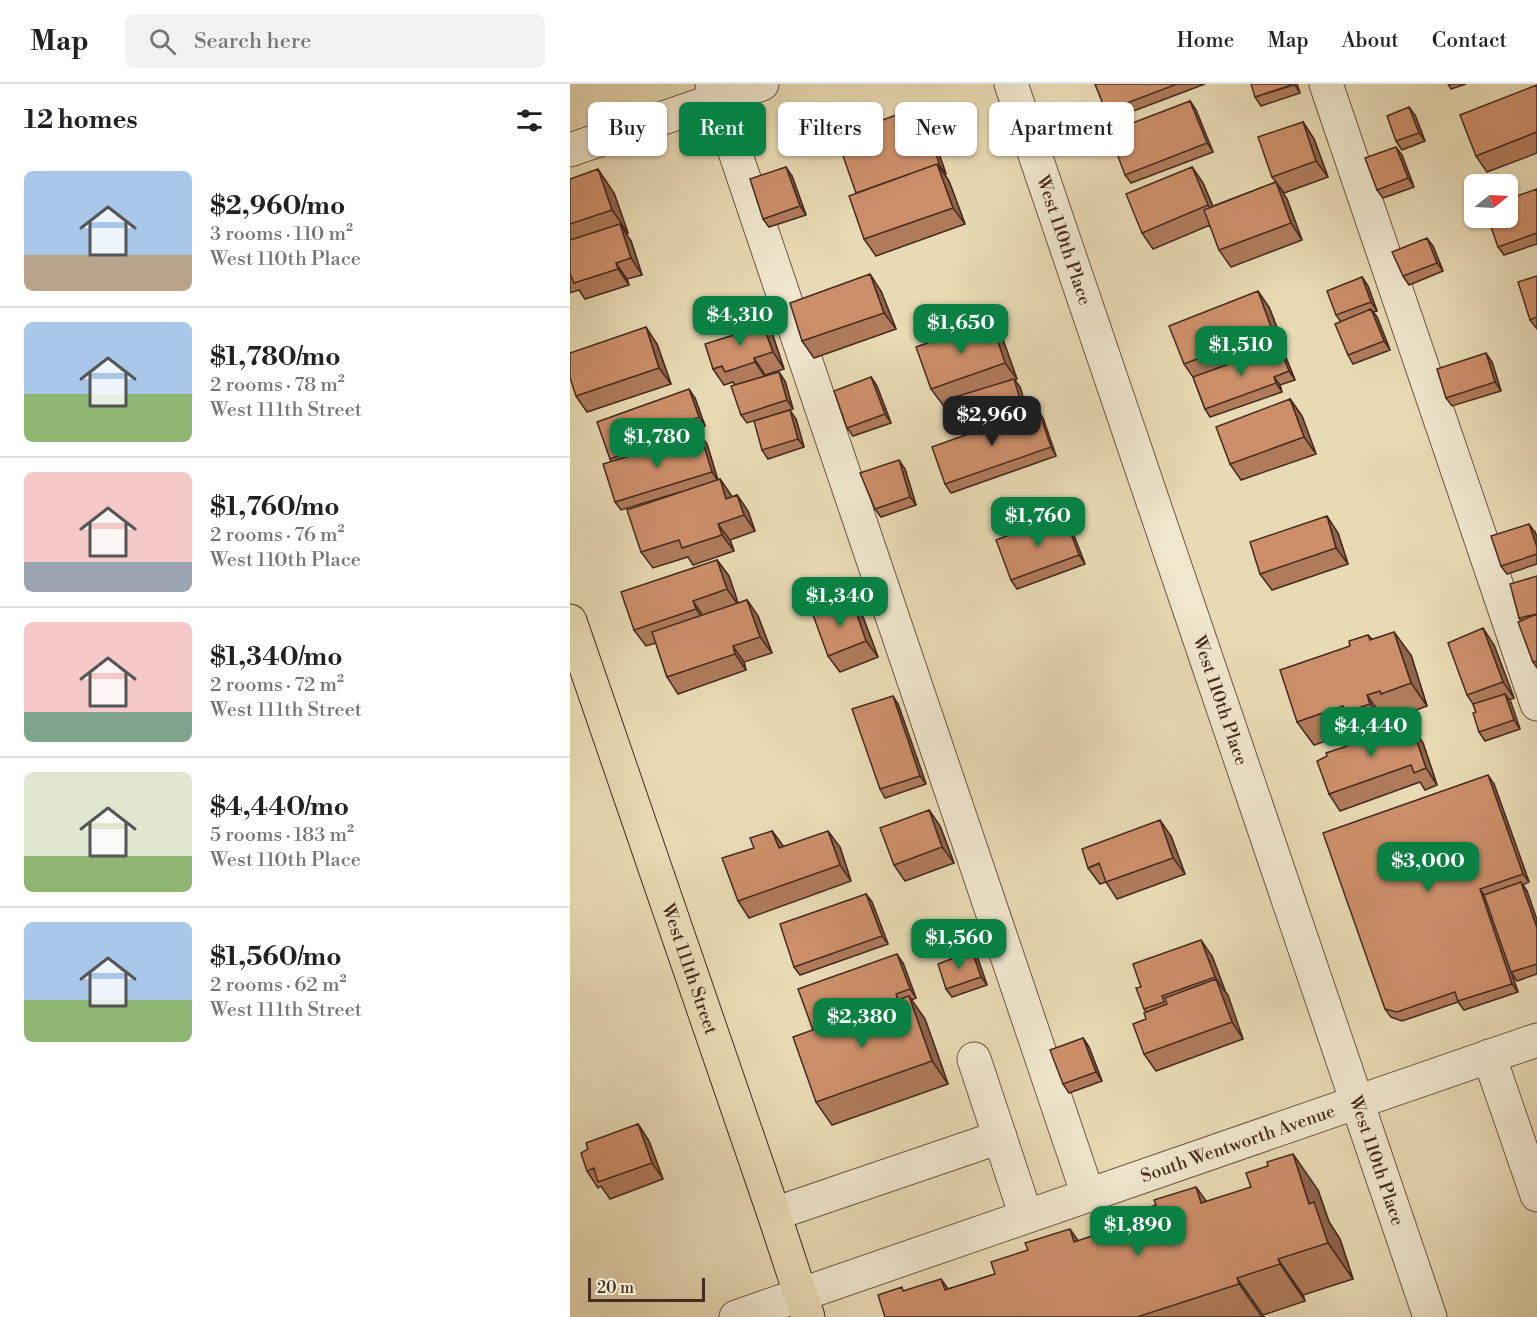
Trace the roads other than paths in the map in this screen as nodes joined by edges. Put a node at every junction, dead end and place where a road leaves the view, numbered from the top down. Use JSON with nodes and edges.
{"nodes":[{"id":1,"x":762,"y":84,"type":"edge"},
{"id":2,"x":1011,"y":84,"type":"edge"},
{"id":3,"x":1326,"y":84,"type":"edge"},
{"id":4,"x":714,"y":92,"type":"edge"},
{"id":5,"x":570,"y":150,"type":"edge"},
{"id":6,"x":570,"y":621,"type":"edge"},
{"id":7,"x":1537,"y":704,"type":"edge"},
{"id":8,"x":1537,"y":1040,"type":"edge"},
{"id":9,"x":1489,"y":1056,"type":"junction"},
{"id":10,"x":974,"y":1059,"type":"dead end"},
{"id":11,"x":1357,"y":1102,"type":"junction"},
{"id":12,"x":1000,"y":1137,"type":"junction"},
{"id":13,"x":1528,"y":1140,"type":"edge"},
{"id":14,"x":1088,"y":1195,"type":"junction"},
{"id":15,"x":1537,"y":1195,"type":"edge"},
{"id":16,"x":774,"y":1214,"type":"junction"},
{"id":17,"x":1026,"y":1216,"type":"junction"},
{"id":18,"x":804,"y":1305,"type":"edge"},
{"id":19,"x":736,"y":1317,"type":"edge"},
{"id":20,"x":1430,"y":1317,"type":"edge"}],
"edges":[{"from":1,"to":4,"type":"street"},
{"from":2,"to":11,"type":"street","name":"West 110th Place"},
{"from":3,"to":7,"type":"street"},
{"from":4,"to":5,"type":"street"},
{"from":4,"to":14,"type":"street"},
{"from":6,"to":16,"type":"main road","name":"West 111th Street"},
{"from":8,"to":9,"type":"street","name":"South Wentworth Avenue"},
{"from":9,"to":11,"type":"street","name":"South Wentworth Avenue"},
{"from":9,"to":13,"type":"street"},
{"from":10,"to":12,"type":"street"},
{"from":11,"to":14,"type":"street","name":"South Wentworth Avenue"},
{"from":11,"to":20,"type":"street","name":"West 110th Place"},
{"from":12,"to":16,"type":"street"},
{"from":12,"to":17,"type":"street"},
{"from":13,"to":15,"type":"street"},
{"from":14,"to":17,"type":"street","name":"South Wentworth Avenue"},
{"from":16,"to":18,"type":"main road","name":"West 111th Street"},
{"from":17,"to":18,"type":"street","name":"South Wentworth Avenue"},
{"from":18,"to":19,"type":"street","name":"South Wentworth Avenue"}]}
